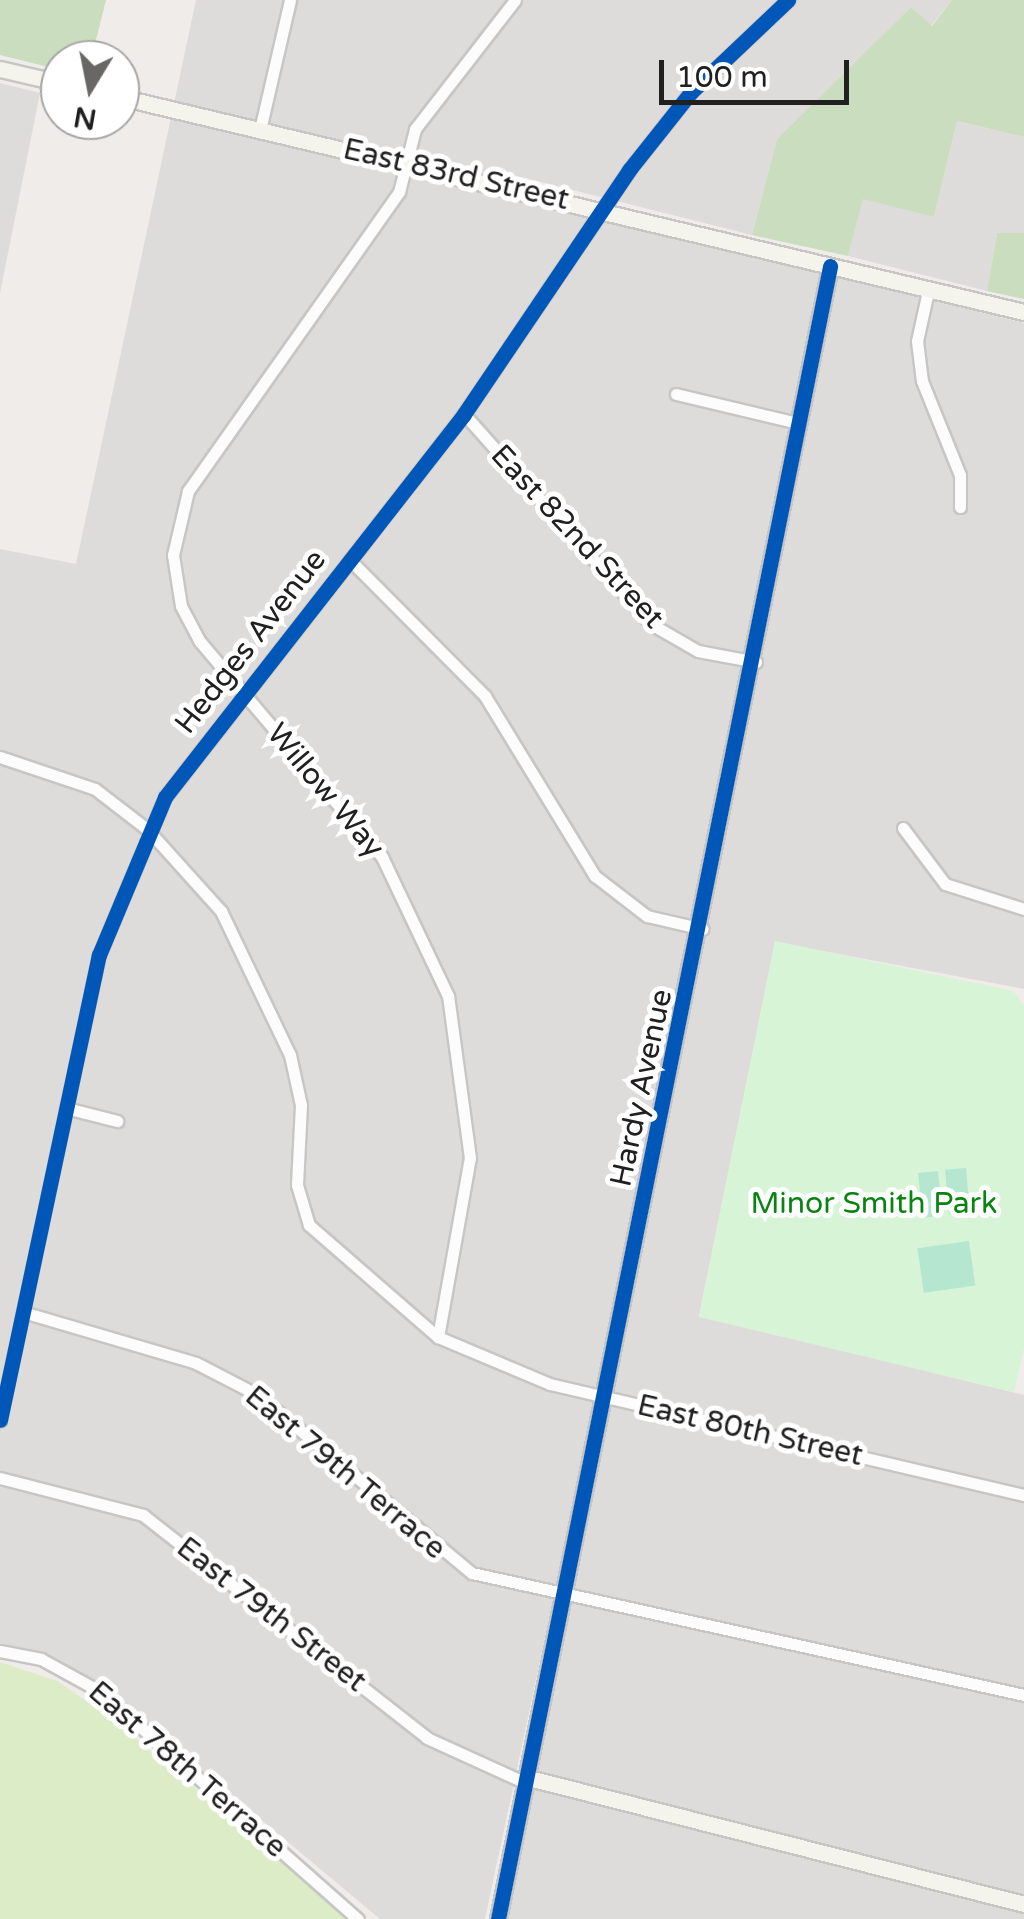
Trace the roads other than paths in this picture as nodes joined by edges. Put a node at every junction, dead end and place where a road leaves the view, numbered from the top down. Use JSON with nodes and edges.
{"nodes":[{"id":1,"x":290,"y":0,"type":"edge"},
{"id":2,"x":516,"y":0,"type":"edge"},
{"id":3,"x":788,"y":0,"type":"edge"},
{"id":4,"x":772,"y":4,"type":"edge"},
{"id":5,"x":0,"y":69,"type":"edge"},
{"id":6,"x":40,"y":78,"type":"edge"},
{"id":7,"x":140,"y":102,"type":"edge"},
{"id":8,"x":260,"y":130,"type":"junction"},
{"id":9,"x":408,"y":164,"type":"junction"},
{"id":10,"x":606,"y":209,"type":"junction"},
{"id":11,"x":830,"y":266,"type":"junction"},
{"id":12,"x":928,"y":290,"type":"junction"},
{"id":13,"x":1024,"y":312,"type":"edge"},
{"id":14,"x":676,"y":394,"type":"dead end"},
{"id":15,"x":464,"y":414,"type":"junction"},
{"id":16,"x":798,"y":423,"type":"junction"},
{"id":17,"x":960,"y":507,"type":"dead end"},
{"id":18,"x":350,"y":560,"type":"junction"},
{"id":19,"x":756,"y":662,"type":"junction"},
{"id":20,"x":245,"y":695,"type":"junction"},
{"id":21,"x":0,"y":757,"type":"edge"},
{"id":22,"x":904,"y":828,"type":"dead end"},
{"id":23,"x":148,"y":830,"type":"junction"},
{"id":24,"x":1024,"y":910,"type":"edge"},
{"id":25,"x":702,"y":929,"type":"junction"},
{"id":26,"x":66,"y":1108,"type":"junction"},
{"id":27,"x":117,"y":1121,"type":"dead end"},
{"id":28,"x":23,"y":1312,"type":"junction"},
{"id":29,"x":438,"y":1337,"type":"junction"},
{"id":30,"x":607,"y":1397,"type":"junction"},
{"id":31,"x":0,"y":1420,"type":"edge"},
{"id":32,"x":0,"y":1478,"type":"edge"},
{"id":33,"x":1024,"y":1495,"type":"edge"},
{"id":34,"x":567,"y":1592,"type":"junction"},
{"id":35,"x":0,"y":1651,"type":"edge"},
{"id":36,"x":1024,"y":1695,"type":"edge"},
{"id":37,"x":528,"y":1781,"type":"junction"},
{"id":38,"x":1024,"y":1904,"type":"edge"},
{"id":39,"x":358,"y":1919,"type":"edge"},
{"id":40,"x":498,"y":1919,"type":"edge"}],
"edges":[{"from":1,"to":8,"type":"street"},
{"from":2,"to":9,"type":"street","name":"Willow Way"},
{"from":3,"to":4,"type":"street","name":"Hedges Avenue"},
{"from":4,"to":10,"type":"street","name":"Hedges Avenue"},
{"from":5,"to":6,"type":"street"},
{"from":7,"to":8,"type":"street","name":"East 83rd Street"},
{"from":8,"to":9,"type":"street","name":"East 83rd Street"},
{"from":9,"to":10,"type":"street","name":"East 83rd Street"},
{"from":9,"to":20,"type":"street","name":"Willow Way"},
{"from":10,"to":11,"type":"street","name":"East 83rd Street"},
{"from":10,"to":15,"type":"street","name":"Hedges Avenue"},
{"from":11,"to":12,"type":"street","name":"East 83rd Street"},
{"from":11,"to":16,"type":"street","name":"Hardy Avenue"},
{"from":12,"to":13,"type":"street","name":"East 83rd Street"},
{"from":12,"to":17,"type":"street"},
{"from":14,"to":16,"type":"street"},
{"from":15,"to":18,"type":"street","name":"Hedges Avenue"},
{"from":15,"to":19,"type":"street","name":"East 82nd Street"},
{"from":16,"to":19,"type":"street","name":"Hardy Avenue"},
{"from":18,"to":20,"type":"street","name":"Hedges Avenue"},
{"from":18,"to":25,"type":"street"},
{"from":19,"to":25,"type":"street","name":"Hardy Avenue"},
{"from":20,"to":23,"type":"street","name":"Hedges Avenue"},
{"from":20,"to":29,"type":"street","name":"Willow Way"},
{"from":21,"to":23,"type":"street","name":"East 80th Street"},
{"from":22,"to":24,"type":"street"},
{"from":23,"to":26,"type":"street","name":"Hedges Avenue"},
{"from":23,"to":29,"type":"street","name":"East 80th Street"},
{"from":25,"to":30,"type":"street","name":"Hardy Avenue"},
{"from":26,"to":27,"type":"street"},
{"from":26,"to":28,"type":"street","name":"Hedges Avenue"},
{"from":28,"to":31,"type":"street","name":"Hedges Avenue"},
{"from":28,"to":34,"type":"street","name":"East 79th Terrace"},
{"from":29,"to":30,"type":"street","name":"East 80th Street"},
{"from":30,"to":33,"type":"street","name":"East 80th Street"},
{"from":30,"to":34,"type":"street","name":"Hardy Avenue"},
{"from":32,"to":37,"type":"street","name":"East 79th Street"},
{"from":34,"to":36,"type":"street","name":"East 79th Terrace"},
{"from":34,"to":37,"type":"street","name":"Hardy Avenue"},
{"from":35,"to":39,"type":"street","name":"East 78th Terrace"},
{"from":37,"to":38,"type":"street","name":"East 79th Street"},
{"from":37,"to":40,"type":"street","name":"Hardy Avenue"}]}
